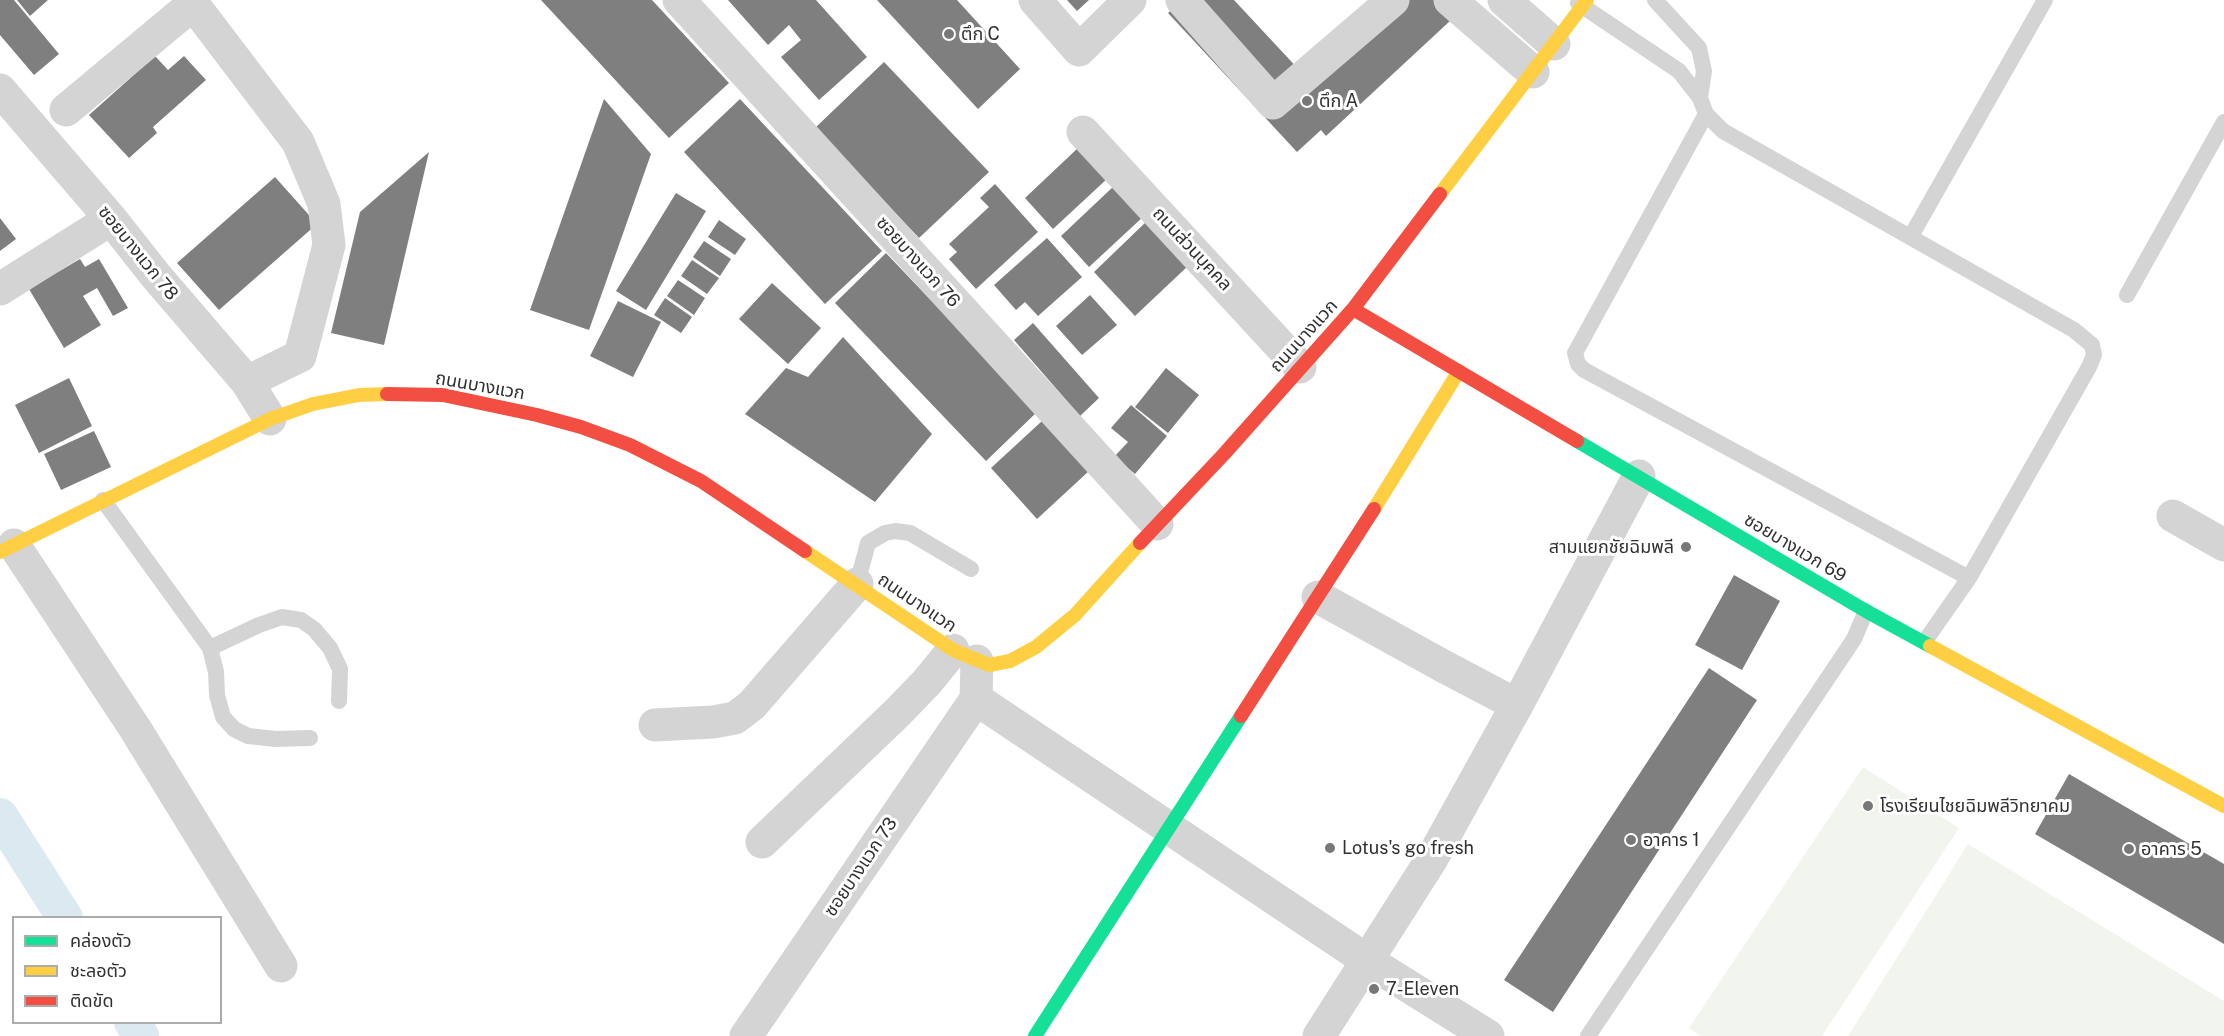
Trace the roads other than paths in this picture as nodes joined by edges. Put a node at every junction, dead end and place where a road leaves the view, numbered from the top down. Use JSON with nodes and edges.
{"nodes":[{"id":1,"x":679,"y":0,"type":"edge"},
{"id":2,"x":1035,"y":0,"type":"edge"},
{"id":3,"x":1130,"y":0,"type":"edge"},
{"id":4,"x":1182,"y":0,"type":"edge"},
{"id":5,"x":1393,"y":0,"type":"edge"},
{"id":6,"x":1450,"y":0,"type":"edge"},
{"id":7,"x":1504,"y":0,"type":"edge"},
{"id":8,"x":1655,"y":0,"type":"edge"},
{"id":9,"x":2045,"y":0,"type":"edge"},
{"id":10,"x":1581,"y":2,"type":"edge"},
{"id":11,"x":1554,"y":44,"type":"junction"},
{"id":12,"x":1533,"y":72,"type":"junction"},
{"id":13,"x":0,"y":90,"type":"edge"},
{"id":14,"x":1700,"y":98,"type":"junction"},
{"id":15,"x":66,"y":110,"type":"dead end"},
{"id":16,"x":1707,"y":114,"type":"junction"},
{"id":17,"x":2224,"y":122,"type":"edge"},
{"id":18,"x":1083,"y":132,"type":"dead end"},
{"id":19,"x":111,"y":219,"type":"junction"},
{"id":20,"x":1911,"y":236,"type":"junction"},
{"id":21,"x":0,"y":289,"type":"edge"},
{"id":22,"x":2127,"y":295,"type":"dead end"},
{"id":23,"x":1353,"y":309,"type":"junction"},
{"id":24,"x":1300,"y":367,"type":"junction"},
{"id":25,"x":1459,"y":371,"type":"junction"},
{"id":26,"x":247,"y":382,"type":"junction"},
{"id":27,"x":270,"y":419,"type":"junction"},
{"id":28,"x":1639,"y":476,"type":"junction"},
{"id":29,"x":103,"y":500,"type":"junction"},
{"id":30,"x":2173,"y":516,"type":"dead end"},
{"id":31,"x":1157,"y":524,"type":"junction"},
{"id":32,"x":2224,"y":545,"type":"edge"},
{"id":33,"x":7,"y":549,"type":"edge"},
{"id":34,"x":971,"y":569,"type":"dead end"},
{"id":35,"x":1969,"y":578,"type":"junction"},
{"id":36,"x":857,"y":584,"type":"junction"},
{"id":37,"x":1318,"y":597,"type":"junction"},
{"id":38,"x":1866,"y":611,"type":"junction"},
{"id":39,"x":1925,"y":641,"type":"junction"},
{"id":40,"x":210,"y":648,"type":"junction"},
{"id":41,"x":965,"y":655,"type":"junction"},
{"id":42,"x":976,"y":699,"type":"junction"},
{"id":43,"x":339,"y":701,"type":"dead end"},
{"id":44,"x":1517,"y":705,"type":"junction"},
{"id":45,"x":655,"y":725,"type":"dead end"},
{"id":46,"x":310,"y":738,"type":"dead end"},
{"id":47,"x":2223,"y":804,"type":"edge"},
{"id":48,"x":1170,"y":828,"type":"junction"},
{"id":49,"x":762,"y":842,"type":"dead end"},
{"id":50,"x":1368,"y":962,"type":"junction"},
{"id":51,"x":281,"y":966,"type":"dead end"},
{"id":52,"x":746,"y":1036,"type":"edge"},
{"id":53,"x":1035,"y":1036,"type":"edge"},
{"id":54,"x":1319,"y":1036,"type":"edge"},
{"id":55,"x":1488,"y":1036,"type":"edge"},
{"id":56,"x":1588,"y":1036,"type":"edge"}],
"edges":[{"from":1,"to":31,"type":"street","name":"ซอยบางแวก 76"},
{"from":2,"to":3,"type":"street"},
{"from":4,"to":5,"type":"street"},
{"from":6,"to":12,"type":"street"},
{"from":7,"to":11,"type":"street"},
{"from":8,"to":14,"type":"lane"},
{"from":9,"to":20,"type":"lane"},
{"from":10,"to":11,"type":"main road","name":"ถนนบางแวก"},
{"from":10,"to":14,"type":"lane"},
{"from":11,"to":12,"type":"main road","name":"ถนนบางแวก"},
{"from":12,"to":23,"type":"main road","name":"ถนนบางแวก"},
{"from":13,"to":19,"type":"street","name":"ซอยบางแวก 78"},
{"from":14,"to":16,"type":"lane"},
{"from":15,"to":26,"type":"street"},
{"from":16,"to":20,"type":"lane"},
{"from":16,"to":35,"type":"lane"},
{"from":17,"to":22,"type":"lane"},
{"from":18,"to":24,"type":"street","name":"ถนนส่วนบุคคล"},
{"from":19,"to":21,"type":"street"},
{"from":19,"to":26,"type":"street","name":"ซอยบางแวก 78"},
{"from":20,"to":35,"type":"lane"},
{"from":23,"to":24,"type":"main road","name":"ถนนบางแวก"},
{"from":23,"to":25,"type":"main road","name":"ซอยบางแวก 69"},
{"from":24,"to":31,"type":"main road","name":"ถนนบางแวก"},
{"from":25,"to":28,"type":"main road","name":"ซอยบางแวก 69"},
{"from":25,"to":37,"type":"main road"},
{"from":26,"to":27,"type":"street","name":"ซอยบางแวก 78"},
{"from":27,"to":29,"type":"main road","name":"ถนนบางแวก"},
{"from":27,"to":36,"type":"main road","name":"ถนนบางแวก"},
{"from":28,"to":38,"type":"main road","name":"ซอยบางแวก 69"},
{"from":28,"to":44,"type":"street"},
{"from":29,"to":33,"type":"main road","name":"ถนนบางแวก"},
{"from":29,"to":40,"type":"lane"},
{"from":30,"to":32,"type":"street"},
{"from":31,"to":41,"type":"main road","name":"ถนนบางแวก"},
{"from":33,"to":51,"type":"street"},
{"from":34,"to":36,"type":"lane"},
{"from":35,"to":39,"type":"lane"},
{"from":36,"to":41,"type":"main road","name":"ถนนบางแวก"},
{"from":36,"to":45,"type":"street"},
{"from":37,"to":44,"type":"street"},
{"from":37,"to":48,"type":"main road"},
{"from":38,"to":39,"type":"main road","name":"ซอยบางแวก 69"},
{"from":38,"to":56,"type":"lane"},
{"from":39,"to":47,"type":"main road","name":"ซอยบางแวก 69"},
{"from":40,"to":43,"type":"lane"},
{"from":40,"to":46,"type":"lane"},
{"from":41,"to":42,"type":"street"},
{"from":41,"to":49,"type":"street"},
{"from":42,"to":48,"type":"street"},
{"from":42,"to":52,"type":"street","name":"ซอยบางแวก 73"},
{"from":44,"to":50,"type":"street"},
{"from":48,"to":50,"type":"street"},
{"from":48,"to":53,"type":"main road"},
{"from":50,"to":54,"type":"street"},
{"from":50,"to":55,"type":"street"}]}
